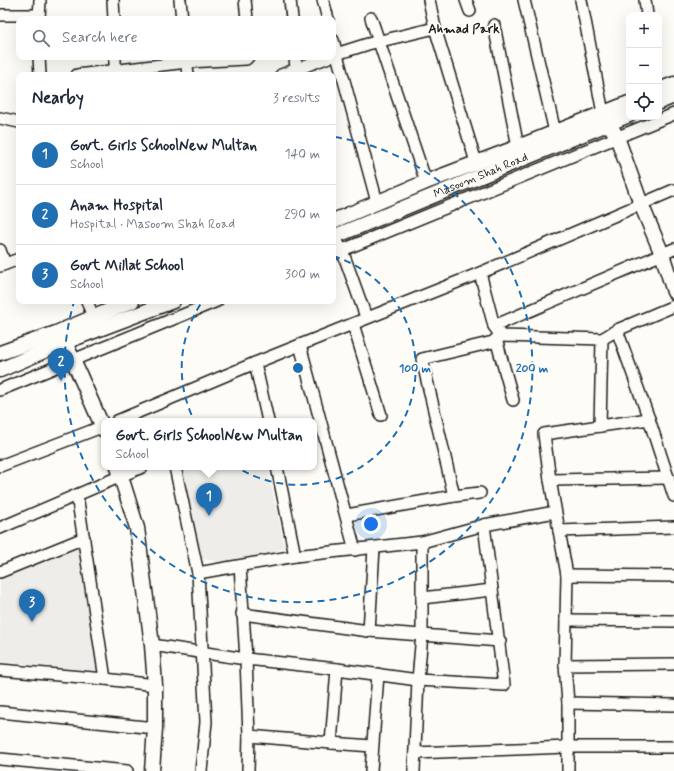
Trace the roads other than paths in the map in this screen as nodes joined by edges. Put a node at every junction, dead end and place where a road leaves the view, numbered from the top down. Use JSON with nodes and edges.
{"nodes":[{"id":1,"x":40,"y":0,"type":"edge"},
{"id":2,"x":113,"y":0,"type":"edge"},
{"id":3,"x":180,"y":0,"type":"edge"},
{"id":4,"x":246,"y":0,"type":"edge"},
{"id":5,"x":290,"y":0,"type":"edge"},
{"id":6,"x":324,"y":0,"type":"edge"},
{"id":7,"x":429,"y":0,"type":"edge"},
{"id":8,"x":466,"y":0,"type":"edge"},
{"id":9,"x":524,"y":0,"type":"edge"},
{"id":10,"x":581,"y":0,"type":"edge"},
{"id":11,"x":645,"y":0,"type":"edge"},
{"id":12,"x":470,"y":11,"type":"dead end"},
{"id":13,"x":647,"y":12,"type":"edge"},
{"id":14,"x":0,"y":16,"type":"edge"},
{"id":15,"x":16,"y":16,"type":"edge"},
{"id":16,"x":39,"y":16,"type":"edge"},
{"id":17,"x":114,"y":16,"type":"edge"},
{"id":18,"x":182,"y":16,"type":"edge"},
{"id":19,"x":247,"y":16,"type":"edge"},
{"id":20,"x":292,"y":16,"type":"edge"},
{"id":21,"x":327,"y":16,"type":"edge"},
{"id":22,"x":371,"y":18,"type":"dead end"},
{"id":23,"x":494,"y":25,"type":"dead end"},
{"id":24,"x":435,"y":28,"type":"junction"},
{"id":25,"x":379,"y":42,"type":"junction"},
{"id":26,"x":336,"y":55,"type":"edge"},
{"id":27,"x":39,"y":60,"type":"edge"},
{"id":28,"x":115,"y":60,"type":"edge"},
{"id":29,"x":187,"y":60,"type":"edge"},
{"id":30,"x":295,"y":60,"type":"edge"},
{"id":31,"x":322,"y":60,"type":"edge"},
{"id":32,"x":334,"y":60,"type":"edge"},
{"id":33,"x":296,"y":69,"type":"junction"},
{"id":34,"x":40,"y":72,"type":"edge"},
{"id":35,"x":115,"y":72,"type":"edge"},
{"id":36,"x":188,"y":72,"type":"edge"},
{"id":37,"x":288,"y":72,"type":"edge"},
{"id":38,"x":674,"y":84,"type":"edge"},
{"id":39,"x":662,"y":89,"type":"edge"},
{"id":40,"x":674,"y":96,"type":"edge"},
{"id":41,"x":662,"y":101,"type":"edge"},
{"id":42,"x":626,"y":104,"type":"edge"},
{"id":43,"x":674,"y":114,"type":"edge"},
{"id":44,"x":626,"y":115,"type":"edge"},
{"id":45,"x":0,"y":118,"type":"edge"},
{"id":46,"x":606,"y":118,"type":"junction"},
{"id":47,"x":16,"y":121,"type":"edge"},
{"id":48,"x":555,"y":132,"type":"junction"},
{"id":49,"x":617,"y":137,"type":"junction"},
{"id":50,"x":518,"y":147,"type":"junction"},
{"id":51,"x":476,"y":162,"type":"junction"},
{"id":52,"x":426,"y":182,"type":"junction"},
{"id":53,"x":674,"y":190,"type":"edge"},
{"id":54,"x":377,"y":202,"type":"junction"},
{"id":55,"x":641,"y":204,"type":"junction"},
{"id":56,"x":336,"y":220,"type":"edge"},
{"id":57,"x":337,"y":235,"type":"edge"},
{"id":58,"x":0,"y":250,"type":"edge"},
{"id":59,"x":338,"y":252,"type":"edge"},
{"id":60,"x":668,"y":252,"type":"edge"},
{"id":61,"x":16,"y":260,"type":"edge"},
{"id":62,"x":2,"y":265,"type":"edge"},
{"id":63,"x":480,"y":273,"type":"junction"},
{"id":64,"x":674,"y":292,"type":"edge"},
{"id":65,"x":88,"y":304,"type":"edge"},
{"id":66,"x":125,"y":304,"type":"edge"},
{"id":67,"x":162,"y":304,"type":"edge"},
{"id":68,"x":210,"y":304,"type":"edge"},
{"id":69,"x":674,"y":306,"type":"edge"},
{"id":70,"x":93,"y":317,"type":"junction"},
{"id":71,"x":366,"y":317,"type":"junction"},
{"id":72,"x":353,"y":324,"type":"junction"},
{"id":73,"x":494,"y":326,"type":"junction"},
{"id":74,"x":617,"y":330,"type":"junction"},
{"id":75,"x":499,"y":337,"type":"junction"},
{"id":76,"x":602,"y":339,"type":"junction"},
{"id":77,"x":65,"y":342,"type":"junction"},
{"id":78,"x":300,"y":345,"type":"junction"},
{"id":79,"x":0,"y":353,"type":"edge"},
{"id":80,"x":73,"y":360,"type":"junction"},
{"id":81,"x":255,"y":363,"type":"junction"},
{"id":82,"x":0,"y":370,"type":"edge"},
{"id":83,"x":0,"y":390,"type":"edge"},
{"id":84,"x":514,"y":400,"type":"dead end"},
{"id":85,"x":381,"y":415,"type":"dead end"},
{"id":86,"x":123,"y":418,"type":"edge"},
{"id":87,"x":266,"y":418,"type":"edge"},
{"id":88,"x":649,"y":420,"type":"junction"},
{"id":89,"x":101,"y":421,"type":"edge"},
{"id":90,"x":600,"y":426,"type":"junction"},
{"id":91,"x":101,"y":429,"type":"edge"},
{"id":92,"x":0,"y":466,"type":"edge"},
{"id":93,"x":176,"y":470,"type":"edge"},
{"id":94,"x":278,"y":470,"type":"edge"},
{"id":95,"x":120,"y":471,"type":"edge"},
{"id":96,"x":669,"y":478,"type":"junction"},
{"id":97,"x":550,"y":480,"type":"junction"},
{"id":98,"x":480,"y":493,"type":"dead end"},
{"id":99,"x":77,"y":495,"type":"junction"},
{"id":100,"x":454,"y":496,"type":"junction"},
{"id":101,"x":674,"y":496,"type":"edge"},
{"id":102,"x":555,"y":512,"type":"junction"},
{"id":103,"x":346,"y":515,"type":"junction"},
{"id":104,"x":484,"y":525,"type":"junction"},
{"id":105,"x":674,"y":527,"type":"edge"},
{"id":106,"x":0,"y":528,"type":"edge"},
{"id":107,"x":559,"y":531,"type":"junction"},
{"id":108,"x":84,"y":538,"type":"junction"},
{"id":109,"x":422,"y":542,"type":"junction"},
{"id":110,"x":374,"y":548,"type":"junction"},
{"id":111,"x":355,"y":550,"type":"junction"},
{"id":112,"x":295,"y":556,"type":"junction"},
{"id":113,"x":240,"y":566,"type":"junction"},
{"id":114,"x":0,"y":572,"type":"edge"},
{"id":115,"x":198,"y":573,"type":"junction"},
{"id":116,"x":566,"y":575,"type":"junction"},
{"id":117,"x":674,"y":576,"type":"edge"},
{"id":118,"x":492,"y":590,"type":"junction"},
{"id":119,"x":422,"y":598,"type":"junction"},
{"id":120,"x":242,"y":614,"type":"junction"},
{"id":121,"x":566,"y":620,"type":"junction"},
{"id":122,"x":674,"y":621,"type":"edge"},
{"id":123,"x":369,"y":630,"type":"junction"},
{"id":124,"x":422,"y":634,"type":"junction"},
{"id":125,"x":500,"y":641,"type":"junction"},
{"id":126,"x":152,"y":644,"type":"junction"},
{"id":127,"x":203,"y":652,"type":"junction"},
{"id":128,"x":246,"y":659,"type":"junction"},
{"id":129,"x":674,"y":664,"type":"edge"},
{"id":130,"x":566,"y":665,"type":"junction"},
{"id":131,"x":337,"y":669,"type":"junction"},
{"id":132,"x":0,"y":670,"type":"edge"},
{"id":133,"x":378,"y":674,"type":"junction"},
{"id":134,"x":105,"y":679,"type":"junction"},
{"id":135,"x":418,"y":680,"type":"junction"},
{"id":136,"x":155,"y":685,"type":"junction"},
{"id":137,"x":568,"y":703,"type":"junction"},
{"id":138,"x":674,"y":705,"type":"edge"},
{"id":139,"x":0,"y":712,"type":"edge"},
{"id":140,"x":155,"y":728,"type":"junction"},
{"id":141,"x":250,"y":736,"type":"junction"},
{"id":142,"x":331,"y":743,"type":"junction"},
{"id":143,"x":372,"y":746,"type":"junction"},
{"id":144,"x":568,"y":747,"type":"junction"},
{"id":145,"x":674,"y":747,"type":"edge"},
{"id":146,"x":415,"y":753,"type":"junction"},
{"id":147,"x":0,"y":759,"type":"edge"},
{"id":148,"x":127,"y":771,"type":"edge"},
{"id":149,"x":152,"y":771,"type":"edge"},
{"id":150,"x":201,"y":771,"type":"edge"},
{"id":151,"x":248,"y":771,"type":"edge"},
{"id":152,"x":370,"y":771,"type":"edge"},
{"id":153,"x":414,"y":771,"type":"edge"},
{"id":154,"x":568,"y":771,"type":"edge"}],
"edges":[{"from":1,"to":16,"type":"street"},
{"from":2,"to":17,"type":"street"},
{"from":3,"to":18,"type":"street"},
{"from":4,"to":19,"type":"street"},
{"from":5,"to":20,"type":"street"},
{"from":6,"to":21,"type":"street"},
{"from":7,"to":24,"type":"street"},
{"from":8,"to":12,"type":"street"},
{"from":9,"to":48,"type":"street"},
{"from":10,"to":46,"type":"street"},
{"from":11,"to":13,"type":"street"},
{"from":14,"to":15,"type":"street"},
{"from":22,"to":25,"type":"street"},
{"from":23,"to":50,"type":"street"},
{"from":24,"to":25,"type":"street"},
{"from":24,"to":51,"type":"street"},
{"from":25,"to":26,"type":"street"},
{"from":25,"to":52,"type":"street"},
{"from":27,"to":34,"type":"street"},
{"from":28,"to":35,"type":"street"},
{"from":29,"to":35,"type":"street"},
{"from":29,"to":36,"type":"street"},
{"from":30,"to":33,"type":"street"},
{"from":31,"to":33,"type":"street"},
{"from":32,"to":54,"type":"street"},
{"from":33,"to":37,"type":"street"},
{"from":38,"to":39,"type":"main road"},
{"from":40,"to":41,"type":"main road"},
{"from":42,"to":46,"type":"main road","name":"Masoom Shah Road"},
{"from":43,"to":49,"type":"street"},
{"from":44,"to":46,"type":"main road","name":"Masoom Shah Road"},
{"from":45,"to":47,"type":"street"},
{"from":46,"to":48,"type":"main road","name":"Masoom Shah Road"},
{"from":46,"to":49,"type":"main road"},
{"from":46,"to":57,"type":"main road","name":"Masoom Shah Road"},
{"from":48,"to":50,"type":"main road","name":"Masoom Shah Road"},
{"from":49,"to":55,"type":"main road"},
{"from":49,"to":59,"type":"street"},
{"from":50,"to":51,"type":"main road","name":"Masoom Shah Road"},
{"from":51,"to":52,"type":"main road","name":"Masoom Shah Road"},
{"from":52,"to":54,"type":"main road","name":"Masoom Shah Road"},
{"from":53,"to":55,"type":"street"},
{"from":54,"to":56,"type":"main road","name":"Masoom Shah Road"},
{"from":55,"to":60,"type":"main road"},
{"from":55,"to":63,"type":"street"},
{"from":57,"to":59,"type":"street"},
{"from":58,"to":62,"type":"street"},
{"from":59,"to":71,"type":"street"},
{"from":60,"to":64,"type":"main road"},
{"from":60,"to":73,"type":"street"},
{"from":61,"to":62,"type":"street"},
{"from":63,"to":71,"type":"street"},
{"from":63,"to":73,"type":"street"},
{"from":65,"to":70,"type":"street"},
{"from":66,"to":70,"type":"main road"},
{"from":67,"to":77,"type":"main road"},
{"from":68,"to":80,"type":"street"},
{"from":69,"to":74,"type":"street"},
{"from":70,"to":79,"type":"main road"},
{"from":71,"to":72,"type":"street"},
{"from":72,"to":78,"type":"street"},
{"from":72,"to":85,"type":"street"},
{"from":73,"to":75,"type":"street"},
{"from":74,"to":76,"type":"street"},
{"from":74,"to":88,"type":"street"},
{"from":75,"to":76,"type":"street"},
{"from":75,"to":84,"type":"street"},
{"from":75,"to":100,"type":"street"},
{"from":76,"to":90,"type":"street"},
{"from":77,"to":80,"type":"main road"},
{"from":77,"to":82,"type":"main road"},
{"from":78,"to":81,"type":"street"},
{"from":78,"to":103,"type":"street"},
{"from":80,"to":83,"type":"street"},
{"from":80,"to":89,"type":"main road"},
{"from":81,"to":86,"type":"street"},
{"from":81,"to":87,"type":"street"},
{"from":88,"to":90,"type":"street"},
{"from":88,"to":96,"type":"street"},
{"from":90,"to":97,"type":"street"},
{"from":91,"to":92,"type":"street"},
{"from":93,"to":115,"type":"street"},
{"from":94,"to":112,"type":"street"},
{"from":95,"to":99,"type":"street"},
{"from":95,"to":126,"type":"main road"},
{"from":96,"to":97,"type":"street"},
{"from":96,"to":101,"type":"street"},
{"from":97,"to":102,"type":"street"},
{"from":98,"to":100,"type":"street"},
{"from":99,"to":106,"type":"street"},
{"from":99,"to":108,"type":"street"},
{"from":100,"to":103,"type":"street"},
{"from":102,"to":104,"type":"street"},
{"from":102,"to":107,"type":"street"},
{"from":103,"to":111,"type":"street"},
{"from":104,"to":109,"type":"street"},
{"from":104,"to":118,"type":"street"},
{"from":105,"to":107,"type":"street"},
{"from":107,"to":116,"type":"street"},
{"from":108,"to":114,"type":"street"},
{"from":108,"to":134,"type":"street"},
{"from":109,"to":110,"type":"street"},
{"from":109,"to":119,"type":"street"},
{"from":110,"to":111,"type":"street"},
{"from":110,"to":123,"type":"street"},
{"from":111,"to":112,"type":"street"},
{"from":112,"to":113,"type":"street"},
{"from":113,"to":115,"type":"street"},
{"from":113,"to":120,"type":"street"},
{"from":115,"to":127,"type":"street"},
{"from":116,"to":117,"type":"street"},
{"from":116,"to":121,"type":"street"},
{"from":118,"to":119,"type":"street"},
{"from":118,"to":125,"type":"street"},
{"from":119,"to":124,"type":"street"},
{"from":120,"to":123,"type":"street"},
{"from":120,"to":128,"type":"street"},
{"from":121,"to":122,"type":"street"},
{"from":121,"to":130,"type":"street"},
{"from":123,"to":124,"type":"street"},
{"from":124,"to":125,"type":"street"},
{"from":124,"to":135,"type":"street"},
{"from":125,"to":135,"type":"street"},
{"from":126,"to":127,"type":"street"},
{"from":126,"to":136,"type":"main road"},
{"from":127,"to":128,"type":"street"},
{"from":127,"to":150,"type":"street"},
{"from":128,"to":131,"type":"street"},
{"from":128,"to":141,"type":"street"},
{"from":129,"to":130,"type":"street"},
{"from":130,"to":137,"type":"street"},
{"from":131,"to":133,"type":"street"},
{"from":131,"to":142,"type":"street"},
{"from":132,"to":134,"type":"street"},
{"from":133,"to":135,"type":"street"},
{"from":133,"to":143,"type":"street"},
{"from":134,"to":136,"type":"street"},
{"from":135,"to":146,"type":"street"},
{"from":136,"to":140,"type":"main road"},
{"from":137,"to":138,"type":"street"},
{"from":137,"to":144,"type":"street"},
{"from":139,"to":140,"type":"street"},
{"from":140,"to":149,"type":"main road"},
{"from":141,"to":142,"type":"street"},
{"from":141,"to":151,"type":"street"},
{"from":142,"to":143,"type":"street"},
{"from":143,"to":152,"type":"street"},
{"from":144,"to":145,"type":"street"},
{"from":144,"to":146,"type":"street"},
{"from":144,"to":154,"type":"street"},
{"from":146,"to":153,"type":"street"},
{"from":147,"to":148,"type":"street"}]}
